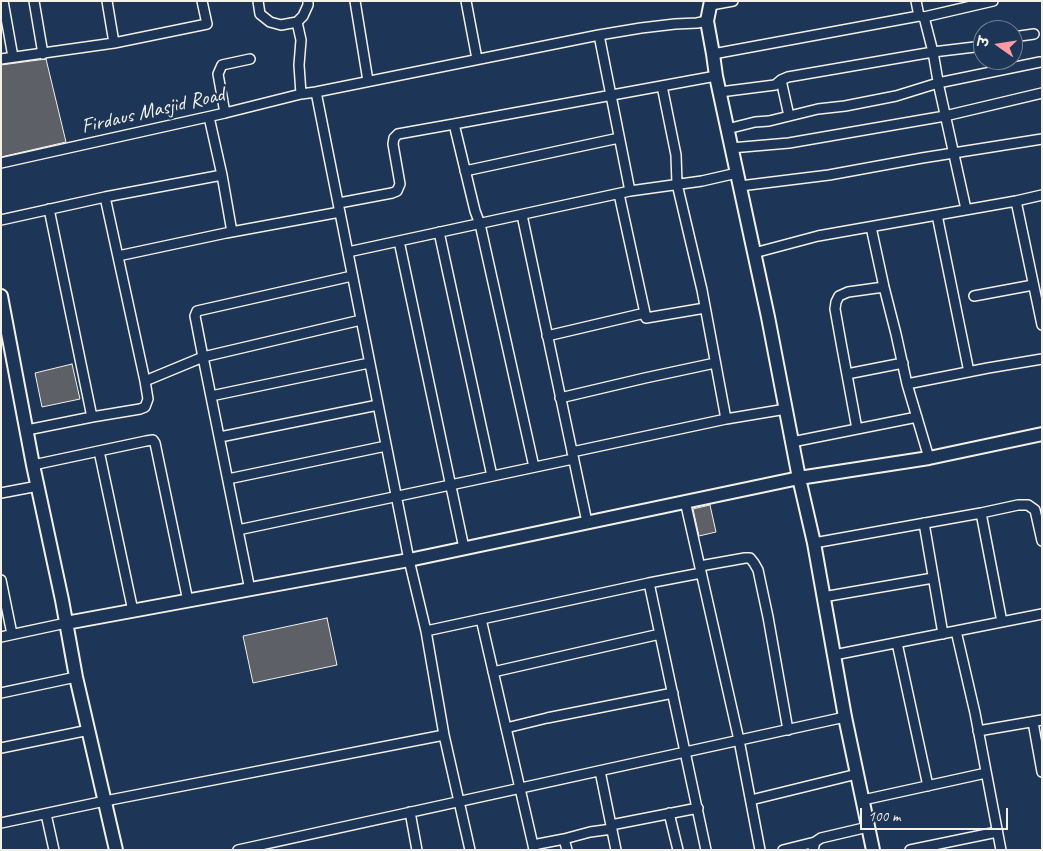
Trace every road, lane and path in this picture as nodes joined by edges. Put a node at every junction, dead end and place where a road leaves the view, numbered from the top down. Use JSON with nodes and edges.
{"nodes":[{"id":1,"x":3,"y":1,"type":"edge"},
{"id":2,"x":34,"y":1,"type":"edge"},
{"id":3,"x":107,"y":1,"type":"edge"},
{"id":4,"x":202,"y":1,"type":"edge"},
{"id":5,"x":258,"y":1,"type":"edge"},
{"id":6,"x":308,"y":1,"type":"edge"},
{"id":7,"x":355,"y":1,"type":"edge"},
{"id":8,"x":466,"y":1,"type":"edge"},
{"id":9,"x":733,"y":1,"type":"edge"},
{"id":10,"x":916,"y":1,"type":"edge"},
{"id":11,"x":993,"y":1,"type":"edge"},
{"id":12,"x":711,"y":3,"type":"edge"},
{"id":13,"x":922,"y":16,"type":"junction"},
{"id":14,"x":706,"y":21,"type":"junction"},
{"id":15,"x":297,"y":22,"type":"junction"},
{"id":16,"x":1034,"y":34,"type":"dead end"},
{"id":17,"x":599,"y":35,"type":"junction"},
{"id":18,"x":1023,"y":36,"type":"edge"},
{"id":19,"x":114,"y":43,"type":"junction"},
{"id":20,"x":973,"y":47,"type":"edge"},
{"id":21,"x":933,"y":52,"type":"junction"},
{"id":22,"x":43,"y":54,"type":"junction"},
{"id":23,"x":713,"y":54,"type":"junction"},
{"id":24,"x":13,"y":57,"type":"junction"},
{"id":25,"x":1,"y":59,"type":"edge"},
{"id":26,"x":250,"y":59,"type":"dead end"},
{"id":27,"x":477,"y":59,"type":"junction"},
{"id":28,"x":1040,"y":62,"type":"dead end"},
{"id":29,"x":716,"y":76,"type":"junction"},
{"id":30,"x":781,"y":80,"type":"junction"},
{"id":31,"x":368,"y":81,"type":"junction"},
{"id":32,"x":938,"y":83,"type":"junction"},
{"id":33,"x":662,"y":86,"type":"junction"},
{"id":34,"x":720,"y":92,"type":"junction"},
{"id":35,"x":1042,"y":92,"type":"edge"},
{"id":36,"x":315,"y":93,"type":"junction"},
{"id":37,"x":301,"y":94,"type":"junction"},
{"id":38,"x":611,"y":95,"type":"junction"},
{"id":39,"x":225,"y":113,"type":"junction"},
{"id":40,"x":789,"y":116,"type":"junction"},
{"id":41,"x":945,"y":116,"type":"junction"},
{"id":42,"x":208,"y":117,"type":"junction"},
{"id":43,"x":454,"y":124,"type":"junction"},
{"id":44,"x":727,"y":129,"type":"junction"},
{"id":45,"x":619,"y":138,"type":"junction"},
{"id":46,"x":1042,"y":139,"type":"edge"},
{"id":47,"x":731,"y":148,"type":"junction"},
{"id":48,"x":953,"y":153,"type":"junction"},
{"id":49,"x":1,"y":163,"type":"edge"},
{"id":50,"x":465,"y":171,"type":"junction"},
{"id":51,"x":222,"y":175,"type":"junction"},
{"id":52,"x":738,"y":179,"type":"junction"},
{"id":53,"x":677,"y":184,"type":"junction"},
{"id":54,"x":630,"y":191,"type":"junction"},
{"id":55,"x":619,"y":194,"type":"junction"},
{"id":56,"x":1042,"y":195,"type":"edge"},
{"id":57,"x":105,"y":197,"type":"junction"},
{"id":58,"x":1016,"y":201,"type":"junction"},
{"id":59,"x":340,"y":207,"type":"junction"},
{"id":60,"x":49,"y":209,"type":"junction"},
{"id":61,"x":966,"y":209,"type":"junction"},
{"id":62,"x":522,"y":215,"type":"junction"},
{"id":63,"x":936,"y":215,"type":"junction"},
{"id":64,"x":1,"y":220,"type":"edge"},
{"id":65,"x":480,"y":224,"type":"junction"},
{"id":66,"x":872,"y":227,"type":"junction"},
{"id":67,"x":232,"y":232,"type":"junction"},
{"id":68,"x":439,"y":232,"type":"junction"},
{"id":69,"x":399,"y":241,"type":"junction"},
{"id":70,"x":348,"y":252,"type":"junction"},
{"id":71,"x":754,"y":253,"type":"junction"},
{"id":72,"x":118,"y":256,"type":"junction"},
{"id":73,"x":352,"y":276,"type":"junction"},
{"id":74,"x":1033,"y":285,"type":"junction"},
{"id":75,"x":884,"y":287,"type":"junction"},
{"id":76,"x":1,"y":296,"type":"edge"},
{"id":77,"x":974,"y":296,"type":"dead end"},
{"id":78,"x":705,"y":308,"type":"junction"},
{"id":79,"x":645,"y":313,"type":"junction"},
{"id":80,"x":361,"y":320,"type":"junction"},
{"id":81,"x":1042,"y":325,"type":"edge"},
{"id":82,"x":547,"y":336,"type":"junction"},
{"id":83,"x":203,"y":357,"type":"junction"},
{"id":84,"x":1042,"y":359,"type":"edge"},
{"id":85,"x":369,"y":363,"type":"junction"},
{"id":86,"x":715,"y":363,"type":"junction"},
{"id":87,"x":903,"y":363,"type":"junction"},
{"id":88,"x":969,"y":372,"type":"junction"},
{"id":89,"x":847,"y":374,"type":"junction"},
{"id":90,"x":145,"y":381,"type":"junction"},
{"id":91,"x":907,"y":384,"type":"junction"},
{"id":92,"x":211,"y":396,"type":"junction"},
{"id":93,"x":560,"y":398,"type":"junction"},
{"id":94,"x":378,"y":405,"type":"junction"},
{"id":95,"x":786,"y":409,"type":"junction"},
{"id":96,"x":92,"y":417,"type":"junction"},
{"id":97,"x":917,"y":417,"type":"junction"},
{"id":98,"x":726,"y":419,"type":"junction"},
{"id":99,"x":857,"y":429,"type":"junction"},
{"id":100,"x":27,"y":430,"type":"junction"},
{"id":101,"x":1042,"y":434,"type":"edge"},
{"id":102,"x":220,"y":437,"type":"junction"},
{"id":103,"x":792,"y":442,"type":"junction"},
{"id":104,"x":386,"y":446,"type":"junction"},
{"id":105,"x":99,"y":451,"type":"junction"},
{"id":106,"x":573,"y":455,"type":"junction"},
{"id":107,"x":929,"y":458,"type":"junction"},
{"id":108,"x":33,"y":465,"type":"junction"},
{"id":109,"x":534,"y":467,"type":"junction"},
{"id":110,"x":492,"y":476,"type":"junction"},
{"id":111,"x":799,"y":478,"type":"junction"},
{"id":112,"x":228,"y":479,"type":"junction"},
{"id":113,"x":451,"y":485,"type":"junction"},
{"id":114,"x":38,"y":486,"type":"junction"},
{"id":115,"x":1,"y":493,"type":"edge"},
{"id":116,"x":396,"y":496,"type":"junction"},
{"id":117,"x":685,"y":501,"type":"junction"},
{"id":118,"x":981,"y":513,"type":"junction"},
{"id":119,"x":587,"y":522,"type":"junction"},
{"id":120,"x":924,"y":522,"type":"junction"},
{"id":121,"x":238,"y":530,"type":"junction"},
{"id":122,"x":1042,"y":540,"type":"edge"},
{"id":123,"x":814,"y":542,"type":"junction"},
{"id":124,"x":464,"y":548,"type":"junction"},
{"id":125,"x":408,"y":560,"type":"junction"},
{"id":126,"x":701,"y":569,"type":"junction"},
{"id":127,"x":933,"y":578,"type":"junction"},
{"id":128,"x":1,"y":580,"type":"edge"},
{"id":129,"x":649,"y":583,"type":"junction"},
{"id":130,"x":250,"y":590,"type":"junction"},
{"id":131,"x":823,"y":597,"type":"junction"},
{"id":132,"x":188,"y":601,"type":"junction"},
{"id":133,"x":132,"y":611,"type":"junction"},
{"id":134,"x":1042,"y":614,"type":"edge"},
{"id":135,"x":481,"y":619,"type":"junction"},
{"id":136,"x":1002,"y":622,"type":"junction"},
{"id":137,"x":66,"y":623,"type":"junction"},
{"id":138,"x":426,"y":631,"type":"junction"},
{"id":139,"x":956,"y":631,"type":"junction"},
{"id":140,"x":12,"y":634,"type":"junction"},
{"id":141,"x":660,"y":634,"type":"junction"},
{"id":142,"x":944,"y":634,"type":"junction"},
{"id":143,"x":1,"y":637,"type":"edge"},
{"id":144,"x":897,"y":643,"type":"junction"},
{"id":145,"x":834,"y":655,"type":"junction"},
{"id":146,"x":493,"y":672,"type":"junction"},
{"id":147,"x":76,"y":677,"type":"junction"},
{"id":148,"x":1,"y":692,"type":"edge"},
{"id":149,"x":673,"y":693,"type":"junction"},
{"id":150,"x":845,"y":717,"type":"junction"},
{"id":151,"x":1037,"y":721,"type":"edge"},
{"id":152,"x":506,"y":728,"type":"junction"},
{"id":153,"x":88,"y":730,"type":"junction"},
{"id":154,"x":788,"y":730,"type":"junction"},
{"id":155,"x":978,"y":731,"type":"junction"},
{"id":156,"x":444,"y":735,"type":"junction"},
{"id":157,"x":739,"y":740,"type":"junction"},
{"id":158,"x":1,"y":748,"type":"edge"},
{"id":159,"x":686,"y":752,"type":"junction"},
{"id":160,"x":600,"y":771,"type":"junction"},
{"id":161,"x":1042,"y":772,"type":"edge"},
{"id":162,"x":986,"y":773,"type":"junction"},
{"id":163,"x":857,"y":774,"type":"junction"},
{"id":164,"x":928,"y":786,"type":"junction"},
{"id":165,"x":520,"y":788,"type":"junction"},
{"id":166,"x":751,"y":800,"type":"junction"},
{"id":167,"x":862,"y":800,"type":"junction"},
{"id":168,"x":105,"y":801,"type":"junction"},
{"id":169,"x":459,"y":802,"type":"junction"},
{"id":170,"x":698,"y":808,"type":"junction"},
{"id":171,"x":410,"y":812,"type":"junction"},
{"id":172,"x":46,"y":814,"type":"junction"},
{"id":173,"x":669,"y":814,"type":"junction"},
{"id":174,"x":1,"y":823,"type":"edge"},
{"id":175,"x":611,"y":827,"type":"junction"},
{"id":176,"x":868,"y":827,"type":"junction"},
{"id":177,"x":997,"y":832,"type":"junction"},
{"id":178,"x":564,"y":839,"type":"junction"},
{"id":179,"x":814,"y":846,"type":"edge"},
{"id":180,"x":533,"y":847,"type":"edge"},
{"id":181,"x":934,"y":847,"type":"edge"},
{"id":182,"x":243,"y":849,"type":"edge"},
{"id":183,"x":54,"y":850,"type":"edge"},
{"id":184,"x":116,"y":850,"type":"edge"},
{"id":185,"x":417,"y":850,"type":"edge"},
{"id":186,"x":470,"y":850,"type":"edge"},
{"id":187,"x":567,"y":850,"type":"edge"},
{"id":188,"x":616,"y":850,"type":"edge"},
{"id":189,"x":678,"y":850,"type":"edge"},
{"id":190,"x":706,"y":850,"type":"edge"},
{"id":191,"x":760,"y":850,"type":"edge"},
{"id":192,"x":783,"y":850,"type":"edge"},
{"id":193,"x":873,"y":850,"type":"edge"},
{"id":194,"x":910,"y":850,"type":"edge"},
{"id":195,"x":1001,"y":850,"type":"edge"}],
"edges":[{"from":1,"to":24,"type":"street"},
{"from":2,"to":22,"type":"street"},
{"from":3,"to":19,"type":"street"},
{"from":4,"to":19,"type":"street"},
{"from":5,"to":15,"type":"street"},
{"from":6,"to":15,"type":"street"},
{"from":7,"to":31,"type":"street"},
{"from":8,"to":27,"type":"street"},
{"from":9,"to":12,"type":"street"},
{"from":10,"to":13,"type":"street"},
{"from":11,"to":13,"type":"street"},
{"from":12,"to":14,"type":"street"},
{"from":13,"to":21,"type":"street"},
{"from":13,"to":23,"type":"street"},
{"from":14,"to":17,"type":"street"},
{"from":14,"to":23,"type":"street"},
{"from":15,"to":37,"type":"street"},
{"from":16,"to":18,"type":"street"},
{"from":17,"to":27,"type":"street"},
{"from":17,"to":38,"type":"street"},
{"from":19,"to":22,"type":"street"},
{"from":20,"to":21,"type":"street"},
{"from":21,"to":30,"type":"street"},
{"from":21,"to":32,"type":"street"},
{"from":22,"to":24,"type":"street"},
{"from":23,"to":29,"type":"street"},
{"from":24,"to":25,"type":"street"},
{"from":26,"to":39,"type":"street"},
{"from":27,"to":31,"type":"street"},
{"from":28,"to":32,"type":"street"},
{"from":29,"to":33,"type":"street"},
{"from":29,"to":34,"type":"street"},
{"from":30,"to":34,"type":"street"},
{"from":30,"to":40,"type":"street"},
{"from":31,"to":36,"type":"street"},
{"from":32,"to":40,"type":"street"},
{"from":32,"to":41,"type":"street"},
{"from":33,"to":38,"type":"street"},
{"from":33,"to":53,"type":"street"},
{"from":34,"to":44,"type":"street"},
{"from":35,"to":41,"type":"street"},
{"from":36,"to":37,"type":"street"},
{"from":36,"to":49,"type":"street","name":"Firdaus Masjid Road"},
{"from":36,"to":59,"type":"street"},
{"from":37,"to":39,"type":"street"},
{"from":38,"to":43,"type":"street"},
{"from":38,"to":45,"type":"street"},
{"from":39,"to":42,"type":"street"},
{"from":40,"to":44,"type":"street"},
{"from":41,"to":47,"type":"street"},
{"from":41,"to":48,"type":"street"},
{"from":42,"to":49,"type":"street"},
{"from":42,"to":51,"type":"street"},
{"from":43,"to":50,"type":"street"},
{"from":43,"to":59,"type":"street"},
{"from":44,"to":47,"type":"street"},
{"from":45,"to":50,"type":"street"},
{"from":45,"to":54,"type":"street"},
{"from":46,"to":48,"type":"street"},
{"from":47,"to":52,"type":"street"},
{"from":48,"to":52,"type":"street"},
{"from":48,"to":61,"type":"street"},
{"from":50,"to":65,"type":"street"},
{"from":51,"to":57,"type":"street"},
{"from":51,"to":67,"type":"street"},
{"from":52,"to":53,"type":"street"},
{"from":52,"to":71,"type":"street"},
{"from":53,"to":54,"type":"street"},
{"from":53,"to":78,"type":"street"},
{"from":54,"to":55,"type":"street"},
{"from":55,"to":62,"type":"street"},
{"from":55,"to":79,"type":"street"},
{"from":56,"to":58,"type":"street"},
{"from":57,"to":60,"type":"street"},
{"from":57,"to":72,"type":"street"},
{"from":58,"to":61,"type":"street"},
{"from":58,"to":74,"type":"street"},
{"from":59,"to":67,"type":"street"},
{"from":59,"to":70,"type":"street"},
{"from":60,"to":64,"type":"street"},
{"from":60,"to":96,"type":"street"},
{"from":61,"to":63,"type":"street"},
{"from":62,"to":65,"type":"street"},
{"from":62,"to":82,"type":"street"},
{"from":63,"to":66,"type":"street"},
{"from":63,"to":88,"type":"street"},
{"from":65,"to":68,"type":"street"},
{"from":65,"to":109,"type":"street"},
{"from":66,"to":71,"type":"street"},
{"from":66,"to":75,"type":"street"},
{"from":67,"to":72,"type":"street"},
{"from":68,"to":69,"type":"street"},
{"from":68,"to":110,"type":"street"},
{"from":69,"to":70,"type":"street"},
{"from":69,"to":113,"type":"street"},
{"from":70,"to":73,"type":"street"},
{"from":71,"to":95,"type":"street"},
{"from":72,"to":90,"type":"street"},
{"from":73,"to":80,"type":"street"},
{"from":73,"to":83,"type":"street"},
{"from":74,"to":77,"type":"street"},
{"from":74,"to":81,"type":"street"},
{"from":75,"to":87,"type":"street"},
{"from":75,"to":89,"type":"street"},
{"from":76,"to":100,"type":"street"},
{"from":78,"to":79,"type":"street"},
{"from":78,"to":86,"type":"street"},
{"from":79,"to":82,"type":"street"},
{"from":80,"to":83,"type":"street"},
{"from":80,"to":85,"type":"street"},
{"from":82,"to":93,"type":"street"},
{"from":83,"to":90,"type":"street"},
{"from":83,"to":92,"type":"street"},
{"from":84,"to":88,"type":"street"},
{"from":85,"to":92,"type":"street"},
{"from":85,"to":94,"type":"street"},
{"from":86,"to":93,"type":"street"},
{"from":86,"to":98,"type":"street"},
{"from":87,"to":89,"type":"street"},
{"from":87,"to":91,"type":"street"},
{"from":88,"to":91,"type":"street"},
{"from":89,"to":99,"type":"street"},
{"from":90,"to":96,"type":"street"},
{"from":91,"to":97,"type":"street"},
{"from":92,"to":102,"type":"street"},
{"from":93,"to":106,"type":"street"},
{"from":94,"to":102,"type":"street"},
{"from":94,"to":104,"type":"street"},
{"from":95,"to":98,"type":"street"},
{"from":95,"to":103,"type":"street"},
{"from":96,"to":100,"type":"street"},
{"from":97,"to":99,"type":"street"},
{"from":97,"to":107,"type":"street"},
{"from":98,"to":106,"type":"street"},
{"from":99,"to":103,"type":"street"},
{"from":100,"to":108,"type":"street"},
{"from":101,"to":107,"type":"street"},
{"from":102,"to":112,"type":"street"},
{"from":103,"to":111,"type":"street"},
{"from":104,"to":112,"type":"street"},
{"from":104,"to":116,"type":"street"},
{"from":105,"to":108,"type":"street"},
{"from":105,"to":132,"type":"street"},
{"from":105,"to":133,"type":"street"},
{"from":106,"to":109,"type":"street"},
{"from":106,"to":119,"type":"street"},
{"from":107,"to":111,"type":"street"},
{"from":108,"to":114,"type":"street"},
{"from":109,"to":110,"type":"street"},
{"from":110,"to":113,"type":"street"},
{"from":111,"to":117,"type":"street"},
{"from":111,"to":123,"type":"street"},
{"from":112,"to":121,"type":"street"},
{"from":113,"to":116,"type":"street"},
{"from":113,"to":124,"type":"street"},
{"from":114,"to":115,"type":"street"},
{"from":114,"to":137,"type":"street"},
{"from":116,"to":121,"type":"street"},
{"from":116,"to":125,"type":"street"},
{"from":117,"to":119,"type":"street"},
{"from":117,"to":126,"type":"street"},
{"from":118,"to":120,"type":"street"},
{"from":118,"to":122,"type":"street"},
{"from":118,"to":136,"type":"street"},
{"from":119,"to":124,"type":"street"},
{"from":120,"to":123,"type":"street"},
{"from":120,"to":127,"type":"street"},
{"from":121,"to":130,"type":"street"},
{"from":123,"to":131,"type":"street"},
{"from":124,"to":125,"type":"street"},
{"from":125,"to":130,"type":"street"},
{"from":125,"to":138,"type":"street"},
{"from":126,"to":129,"type":"street"},
{"from":126,"to":154,"type":"street"},
{"from":126,"to":157,"type":"street"},
{"from":127,"to":131,"type":"street"},
{"from":127,"to":142,"type":"street"},
{"from":128,"to":140,"type":"street"},
{"from":129,"to":135,"type":"street"},
{"from":129,"to":141,"type":"street"},
{"from":130,"to":132,"type":"street"},
{"from":131,"to":145,"type":"street"},
{"from":132,"to":133,"type":"street"},
{"from":133,"to":137,"type":"street"},
{"from":134,"to":136,"type":"street"},
{"from":135,"to":138,"type":"street"},
{"from":135,"to":146,"type":"street"},
{"from":136,"to":139,"type":"street"},
{"from":137,"to":140,"type":"street"},
{"from":137,"to":147,"type":"street"},
{"from":138,"to":156,"type":"street"},
{"from":139,"to":142,"type":"street"},
{"from":139,"to":155,"type":"street"},
{"from":140,"to":143,"type":"street"},
{"from":141,"to":146,"type":"street"},
{"from":141,"to":149,"type":"street"},
{"from":142,"to":144,"type":"street"},
{"from":144,"to":145,"type":"street"},
{"from":144,"to":164,"type":"street"},
{"from":145,"to":150,"type":"street"},
{"from":146,"to":152,"type":"street"},
{"from":147,"to":148,"type":"street"},
{"from":147,"to":153,"type":"street"},
{"from":149,"to":152,"type":"street"},
{"from":149,"to":159,"type":"street"},
{"from":150,"to":154,"type":"street"},
{"from":150,"to":163,"type":"street"},
{"from":151,"to":155,"type":"street"},
{"from":151,"to":161,"type":"street"},
{"from":152,"to":165,"type":"street"},
{"from":153,"to":158,"type":"street"},
{"from":153,"to":168,"type":"street"},
{"from":154,"to":157,"type":"street"},
{"from":155,"to":162,"type":"street"},
{"from":156,"to":168,"type":"street"},
{"from":156,"to":169,"type":"street"},
{"from":157,"to":159,"type":"street"},
{"from":157,"to":166,"type":"street"},
{"from":159,"to":160,"type":"street"},
{"from":159,"to":170,"type":"street"},
{"from":160,"to":165,"type":"street"},
{"from":160,"to":175,"type":"street"},
{"from":162,"to":164,"type":"street"},
{"from":162,"to":177,"type":"street"},
{"from":163,"to":166,"type":"street"},
{"from":163,"to":167,"type":"street"},
{"from":164,"to":167,"type":"street"},
{"from":165,"to":169,"type":"street"},
{"from":165,"to":180,"type":"street"},
{"from":166,"to":191,"type":"street"},
{"from":167,"to":176,"type":"street"},
{"from":168,"to":172,"type":"street"},
{"from":168,"to":184,"type":"street"},
{"from":169,"to":171,"type":"street"},
{"from":169,"to":186,"type":"street"},
{"from":170,"to":173,"type":"street"},
{"from":170,"to":190,"type":"street"},
{"from":171,"to":182,"type":"street"},
{"from":171,"to":185,"type":"street"},
{"from":172,"to":174,"type":"street"},
{"from":172,"to":183,"type":"street"},
{"from":173,"to":175,"type":"street"},
{"from":173,"to":189,"type":"street"},
{"from":175,"to":178,"type":"street"},
{"from":175,"to":188,"type":"street"},
{"from":176,"to":179,"type":"street"},
{"from":176,"to":193,"type":"street"},
{"from":177,"to":181,"type":"street"},
{"from":177,"to":195,"type":"street"},
{"from":178,"to":180,"type":"street"},
{"from":178,"to":187,"type":"street"},
{"from":179,"to":192,"type":"street"},
{"from":181,"to":194,"type":"street"}]}
